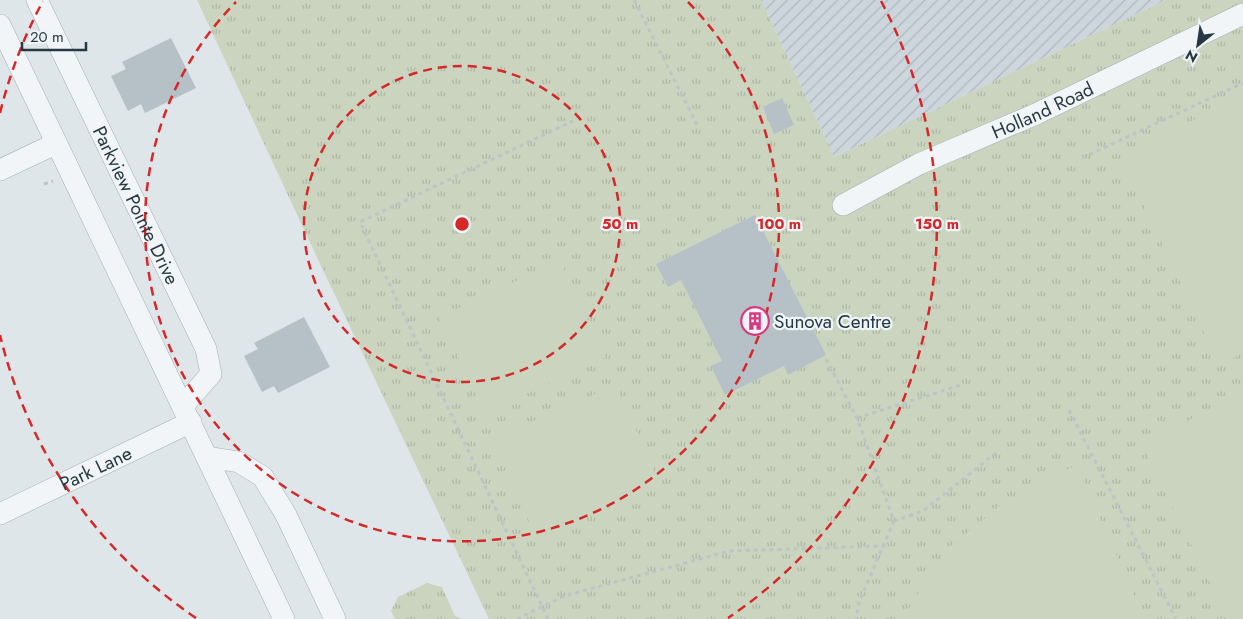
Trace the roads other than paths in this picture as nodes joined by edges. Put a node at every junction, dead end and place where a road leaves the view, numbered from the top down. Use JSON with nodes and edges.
{"nodes":[{"id":1,"x":37,"y":0,"type":"edge"},
{"id":2,"x":1243,"y":14,"type":"edge"},
{"id":3,"x":0,"y":25,"type":"edge"},
{"id":4,"x":56,"y":144,"type":"junction"},
{"id":5,"x":0,"y":170,"type":"edge"},
{"id":6,"x":843,"y":205,"type":"dead end"},
{"id":7,"x":187,"y":414,"type":"junction"},
{"id":8,"x":207,"y":457,"type":"junction"},
{"id":9,"x":0,"y":514,"type":"edge"},
{"id":10,"x":284,"y":619,"type":"edge"},
{"id":11,"x":335,"y":619,"type":"edge"}],
"edges":[{"from":1,"to":7,"type":"street","name":"Parkview Pointe Drive"},
{"from":2,"to":6,"type":"street","name":"Holland Road"},
{"from":3,"to":4,"type":"street"},
{"from":4,"to":5,"type":"street"},
{"from":4,"to":7,"type":"street"},
{"from":7,"to":8,"type":"street"},
{"from":7,"to":9,"type":"street","name":"Park Lane"},
{"from":8,"to":10,"type":"street"},
{"from":8,"to":11,"type":"street"}]}
